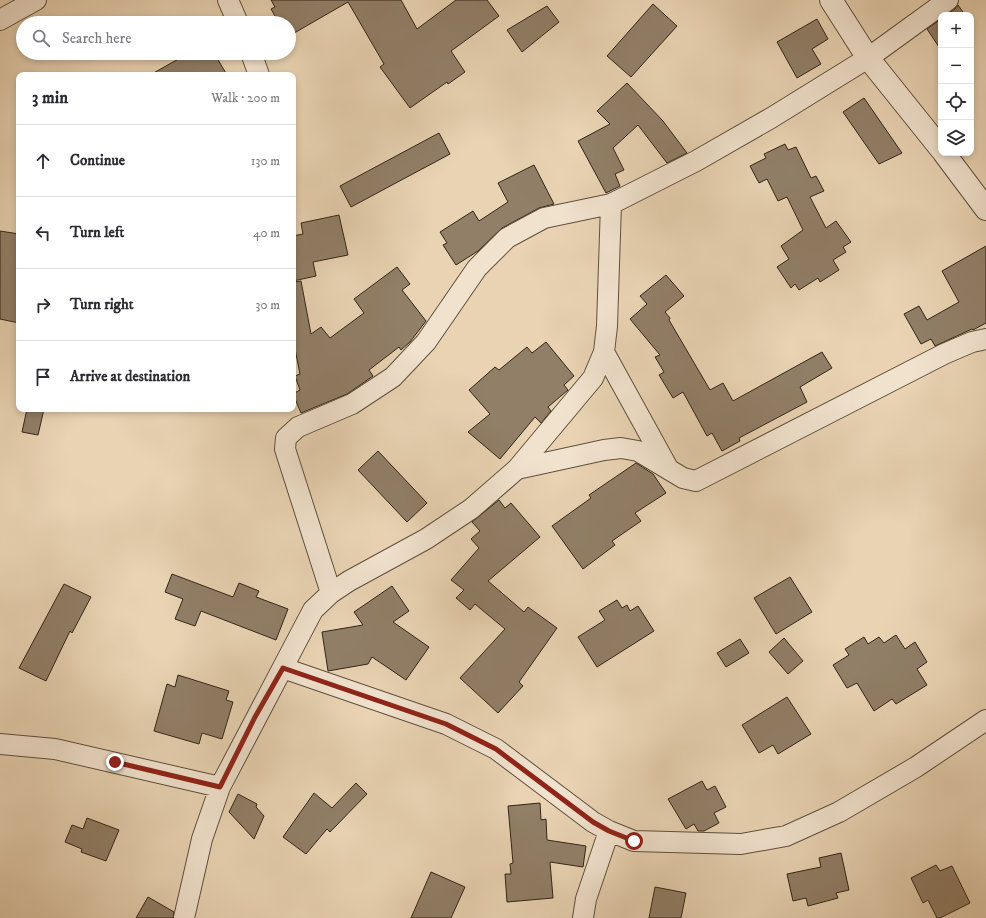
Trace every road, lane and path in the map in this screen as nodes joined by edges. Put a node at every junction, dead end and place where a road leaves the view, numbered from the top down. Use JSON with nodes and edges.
{"nodes":[{"id":1,"x":36,"y":0,"type":"edge"},
{"id":2,"x":228,"y":0,"type":"edge"},
{"id":3,"x":831,"y":0,"type":"edge"},
{"id":4,"x":948,"y":0,"type":"edge"},
{"id":5,"x":235,"y":16,"type":"edge"},
{"id":6,"x":0,"y":20,"type":"edge"},
{"id":7,"x":868,"y":58,"type":"junction"},
{"id":8,"x":254,"y":60,"type":"edge"},
{"id":9,"x":258,"y":72,"type":"edge"},
{"id":10,"x":938,"y":145,"type":"edge"},
{"id":11,"x":946,"y":156,"type":"edge"},
{"id":12,"x":611,"y":204,"type":"junction"},
{"id":13,"x":986,"y":209,"type":"edge"},
{"id":14,"x":986,"y":339,"type":"edge"},
{"id":15,"x":604,"y":352,"type":"junction"},
{"id":16,"x":668,"y":468,"type":"junction"},
{"id":17,"x":516,"y":470,"type":"junction"},
{"id":18,"x":331,"y":593,"type":"junction"},
{"id":19,"x":283,"y":668,"type":"junction"},
{"id":20,"x":986,"y":720,"type":"edge"},
{"id":21,"x":0,"y":744,"type":"edge"},
{"id":22,"x":220,"y":787,"type":"junction"},
{"id":23,"x":609,"y":831,"type":"junction"},
{"id":24,"x":184,"y":918,"type":"edge"},
{"id":25,"x":583,"y":918,"type":"edge"}],
"edges":[{"from":1,"to":6,"type":"street"},
{"from":2,"to":5,"type":"street"},
{"from":3,"to":7,"type":"street"},
{"from":4,"to":7,"type":"street"},
{"from":7,"to":10,"type":"street"},
{"from":7,"to":12,"type":"street"},
{"from":8,"to":9,"type":"street"},
{"from":11,"to":13,"type":"street"},
{"from":12,"to":15,"type":"street"},
{"from":12,"to":18,"type":"street"},
{"from":14,"to":16,"type":"street"},
{"from":15,"to":16,"type":"street"},
{"from":15,"to":17,"type":"street"},
{"from":16,"to":17,"type":"street"},
{"from":17,"to":18,"type":"street"},
{"from":18,"to":19,"type":"street"},
{"from":19,"to":22,"type":"street"},
{"from":19,"to":23,"type":"street"},
{"from":20,"to":23,"type":"street"},
{"from":21,"to":22,"type":"street"},
{"from":22,"to":24,"type":"street"},
{"from":23,"to":25,"type":"street"}]}
